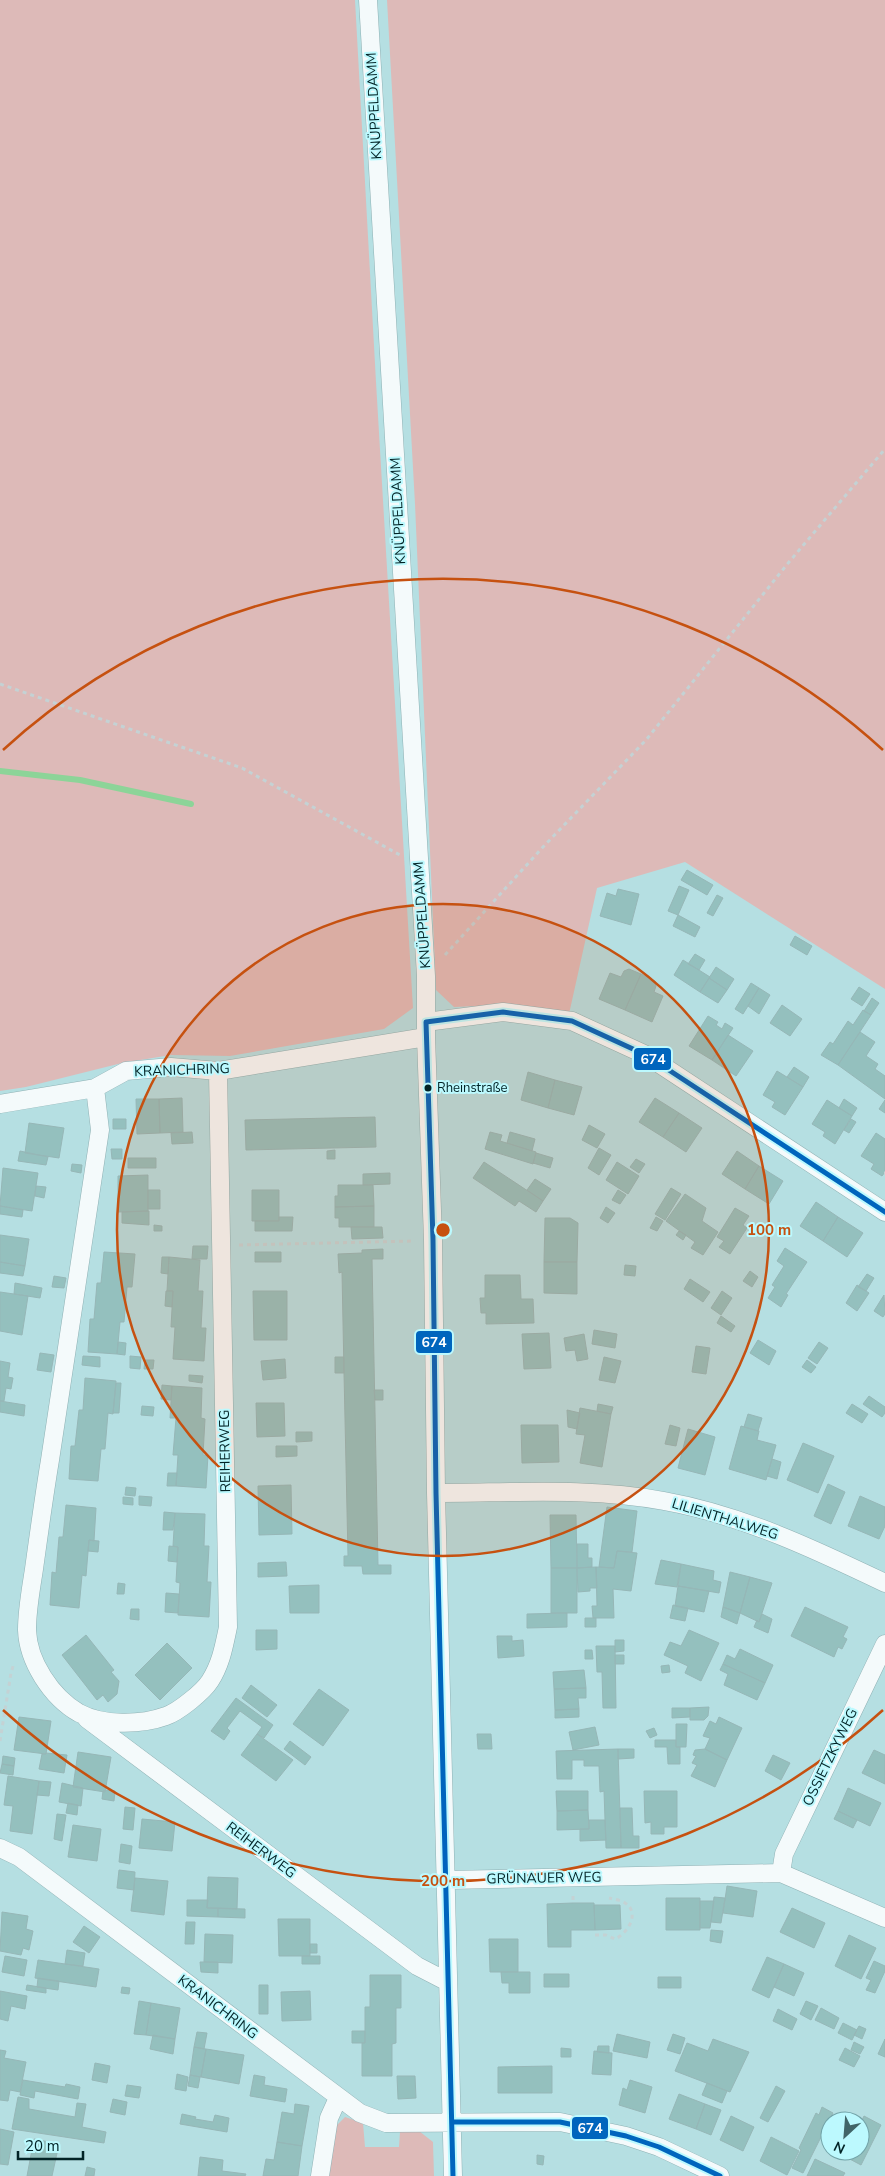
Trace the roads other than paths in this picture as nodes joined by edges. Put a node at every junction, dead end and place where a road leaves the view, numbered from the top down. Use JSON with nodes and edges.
{"nodes":[{"id":1,"x":368,"y":0,"type":"edge"},
{"id":2,"x":426,"y":1029,"type":"junction"},
{"id":3,"x":218,"y":1071,"type":"junction"},
{"id":4,"x":95,"y":1088,"type":"junction"},
{"id":5,"x":0,"y":1104,"type":"edge"},
{"id":6,"x":885,"y":1212,"type":"edge"},
{"id":7,"x":436,"y":1493,"type":"junction"},
{"id":8,"x":885,"y":1583,"type":"edge"},
{"id":9,"x":885,"y":1644,"type":"edge"},
{"id":10,"x":78,"y":1713,"type":"junction"},
{"id":11,"x":0,"y":1848,"type":"edge"},
{"id":12,"x":781,"y":1873,"type":"junction"},
{"id":13,"x":447,"y":1880,"type":"junction"},
{"id":14,"x":885,"y":1918,"type":"edge"},
{"id":15,"x":448,"y":1982,"type":"junction"},
{"id":16,"x":338,"y":2098,"type":"junction"},
{"id":17,"x":452,"y":2122,"type":"junction"},
{"id":18,"x":320,"y":2176,"type":"edge"},
{"id":19,"x":453,"y":2176,"type":"edge"},
{"id":20,"x":720,"y":2176,"type":"edge"}],
"edges":[{"from":1,"to":2,"type":"street","name":"KNÜPPELDAMM"},
{"from":2,"to":3,"type":"street","name":"KRANICHRING"},
{"from":2,"to":6,"type":"street"},
{"from":2,"to":7,"type":"street"},
{"from":3,"to":4,"type":"street","name":"KRANICHRING"},
{"from":3,"to":10,"type":"street","name":"REIHERWEG"},
{"from":4,"to":5,"type":"street","name":"KRANICHRING"},
{"from":4,"to":10,"type":"street","name":"REIHERWEG"},
{"from":7,"to":8,"type":"street","name":"LILIENTHALWEG"},
{"from":7,"to":13,"type":"street"},
{"from":9,"to":12,"type":"street","name":"OSSIETZKYWEG"},
{"from":10,"to":15,"type":"street","name":"REIHERWEG"},
{"from":11,"to":16,"type":"street","name":"KRANICHRING"},
{"from":12,"to":13,"type":"street","name":"GRÜNAUER WEG"},
{"from":12,"to":14,"type":"street"},
{"from":13,"to":15,"type":"street"},
{"from":15,"to":17,"type":"street"},
{"from":16,"to":17,"type":"street","name":"KRANICHRING"},
{"from":16,"to":18,"type":"street"},
{"from":17,"to":19,"type":"street"},
{"from":17,"to":20,"type":"street","name":"KRANICHRING"}]}
